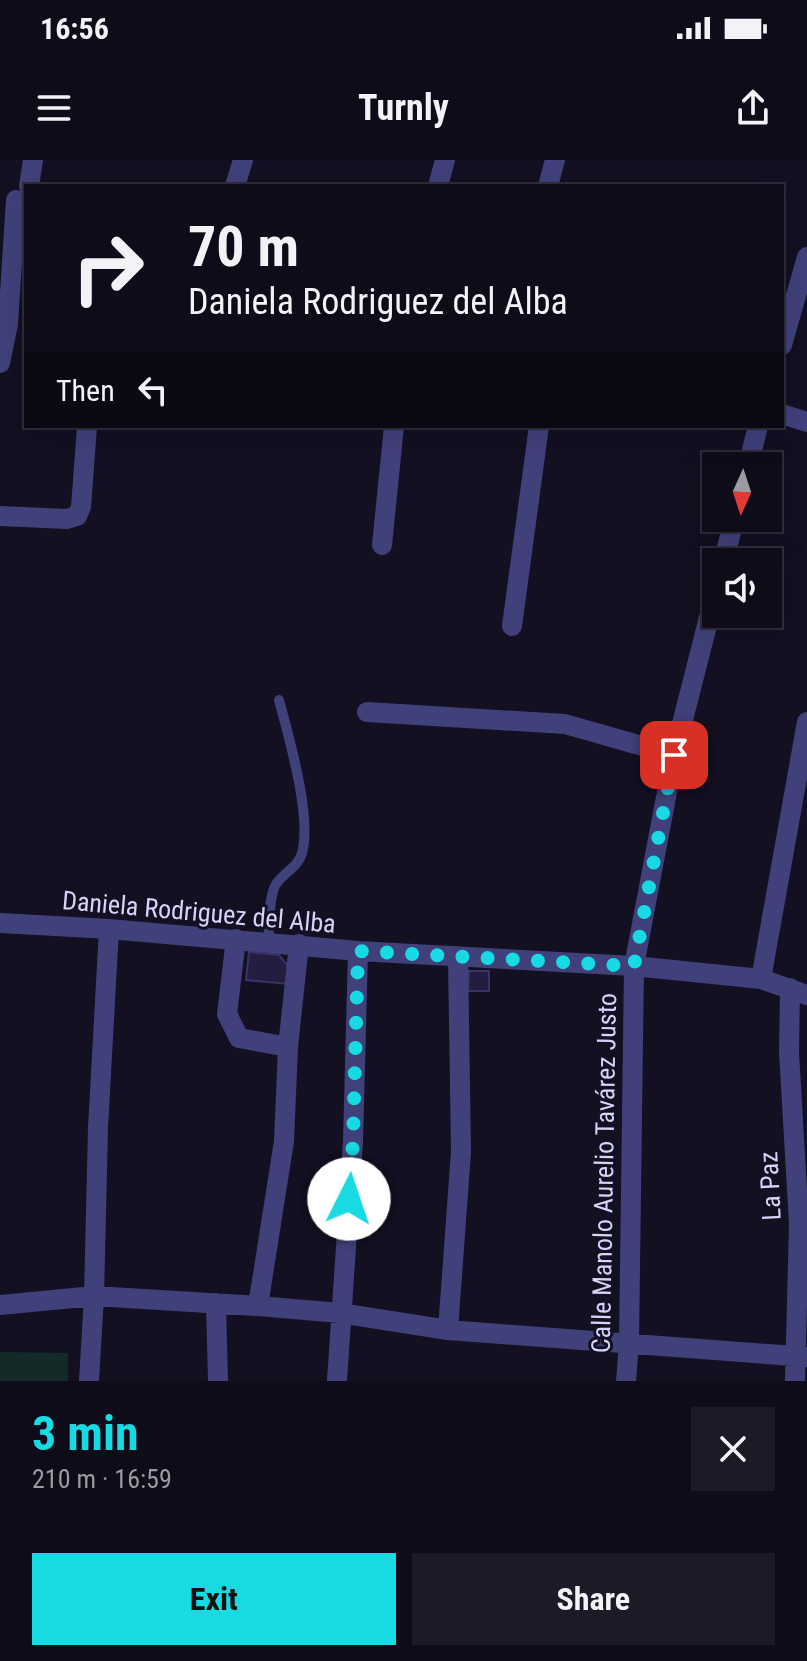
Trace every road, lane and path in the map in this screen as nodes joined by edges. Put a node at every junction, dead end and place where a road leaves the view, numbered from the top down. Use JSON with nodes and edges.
{"nodes":[{"id":1,"x":33,"y":160,"type":"edge"},
{"id":2,"x":243,"y":160,"type":"edge"},
{"id":3,"x":445,"y":160,"type":"edge"},
{"id":4,"x":555,"y":160,"type":"edge"},
{"id":5,"x":236,"y":184,"type":"edge"},
{"id":6,"x":439,"y":184,"type":"edge"},
{"id":7,"x":549,"y":184,"type":"edge"},
{"id":8,"x":18,"y":197,"type":"edge"},
{"id":9,"x":807,"y":257,"type":"edge"},
{"id":10,"x":791,"y":283,"type":"edge"},
{"id":11,"x":784,"y":331,"type":"edge"},
{"id":12,"x":0,"y":363,"type":"edge"},
{"id":13,"x":784,"y":415,"type":"edge"},
{"id":14,"x":807,"y":422,"type":"edge"},
{"id":15,"x":87,"y":428,"type":"edge"},
{"id":16,"x":394,"y":428,"type":"edge"},
{"id":17,"x":539,"y":428,"type":"edge"},
{"id":18,"x":758,"y":428,"type":"edge"},
{"id":19,"x":752,"y":452,"type":"edge"},
{"id":20,"x":0,"y":516,"type":"edge"},
{"id":21,"x":382,"y":545,"type":"dead end"},
{"id":22,"x":512,"y":626,"type":"dead end"},
{"id":23,"x":706,"y":628,"type":"edge"},
{"id":24,"x":279,"y":700,"type":"dead end"},
{"id":25,"x":367,"y":712,"type":"dead end"},
{"id":26,"x":807,"y":722,"type":"edge"},
{"id":27,"x":674,"y":755,"type":"junction"},
{"id":28,"x":0,"y":923,"type":"edge"},
{"id":29,"x":109,"y":929,"type":"junction"},
{"id":30,"x":236,"y":939,"type":"junction"},
{"id":31,"x":268,"y":942,"type":"junction"},
{"id":32,"x":299,"y":944,"type":"junction"},
{"id":33,"x":358,"y":951,"type":"junction"},
{"id":34,"x":458,"y":957,"type":"junction"},
{"id":35,"x":634,"y":966,"type":"junction"},
{"id":36,"x":761,"y":979,"type":"junction"},
{"id":37,"x":798,"y":992,"type":"edge"},
{"id":38,"x":288,"y":1047,"type":"junction"},
{"id":39,"x":94,"y":1296,"type":"junction"},
{"id":40,"x":216,"y":1303,"type":"junction"},
{"id":41,"x":0,"y":1305,"type":"edge"},
{"id":42,"x":258,"y":1306,"type":"junction"},
{"id":43,"x":340,"y":1313,"type":"junction"},
{"id":44,"x":448,"y":1330,"type":"junction"},
{"id":45,"x":629,"y":1343,"type":"junction"},
{"id":46,"x":801,"y":1356,"type":"edge"},
{"id":47,"x":89,"y":1381,"type":"edge"},
{"id":48,"x":218,"y":1381,"type":"edge"},
{"id":49,"x":337,"y":1381,"type":"edge"},
{"id":50,"x":626,"y":1381,"type":"edge"},
{"id":51,"x":795,"y":1381,"type":"edge"}],
"edges":[{"from":1,"to":8,"type":"street"},
{"from":2,"to":5,"type":"street"},
{"from":3,"to":6,"type":"street"},
{"from":4,"to":7,"type":"street"},
{"from":8,"to":12,"type":"street"},
{"from":9,"to":10,"type":"street"},
{"from":10,"to":11,"type":"street"},
{"from":13,"to":14,"type":"street"},
{"from":15,"to":20,"type":"street"},
{"from":16,"to":21,"type":"street"},
{"from":17,"to":22,"type":"street"},
{"from":18,"to":19,"type":"street"},
{"from":23,"to":27,"type":"street","name":"Calle Manolo Aurelio Tavárez Justo"},
{"from":24,"to":31,"type":"lane"},
{"from":25,"to":27,"type":"street"},
{"from":26,"to":36,"type":"street"},
{"from":27,"to":35,"type":"street","name":"Calle Manolo Aurelio Tavárez Justo"},
{"from":28,"to":29,"type":"street","name":"Daniela Rodriguez del Alba"},
{"from":29,"to":30,"type":"street","name":"Daniela Rodriguez del Alba"},
{"from":29,"to":39,"type":"street"},
{"from":30,"to":31,"type":"street","name":"Daniela Rodriguez del Alba"},
{"from":30,"to":38,"type":"street"},
{"from":31,"to":32,"type":"street","name":"Daniela Rodriguez del Alba"},
{"from":32,"to":33,"type":"street","name":"Daniela Rodriguez del Alba"},
{"from":32,"to":38,"type":"street"},
{"from":33,"to":34,"type":"street","name":"Daniela Rodriguez del Alba"},
{"from":33,"to":43,"type":"street"},
{"from":34,"to":35,"type":"street","name":"Daniela Rodriguez del Alba"},
{"from":34,"to":44,"type":"street"},
{"from":35,"to":36,"type":"street","name":"Daniela Rodriguez del Alba"},
{"from":35,"to":45,"type":"street","name":"Calle Manolo Aurelio Tavárez Justo"},
{"from":36,"to":37,"type":"street","name":"Daniela Rodriguez del Alba"},
{"from":37,"to":46,"type":"street","name":"La Paz"},
{"from":38,"to":42,"type":"street"},
{"from":39,"to":40,"type":"street"},
{"from":39,"to":41,"type":"street"},
{"from":39,"to":47,"type":"street"},
{"from":40,"to":42,"type":"street"},
{"from":40,"to":48,"type":"street"},
{"from":42,"to":43,"type":"street"},
{"from":43,"to":44,"type":"street"},
{"from":43,"to":49,"type":"street"},
{"from":44,"to":45,"type":"street"},
{"from":45,"to":46,"type":"street"},
{"from":45,"to":50,"type":"street","name":"Calle Manolo Aurelio Tavárez Justo"},
{"from":46,"to":51,"type":"street","name":"La Paz"}]}
